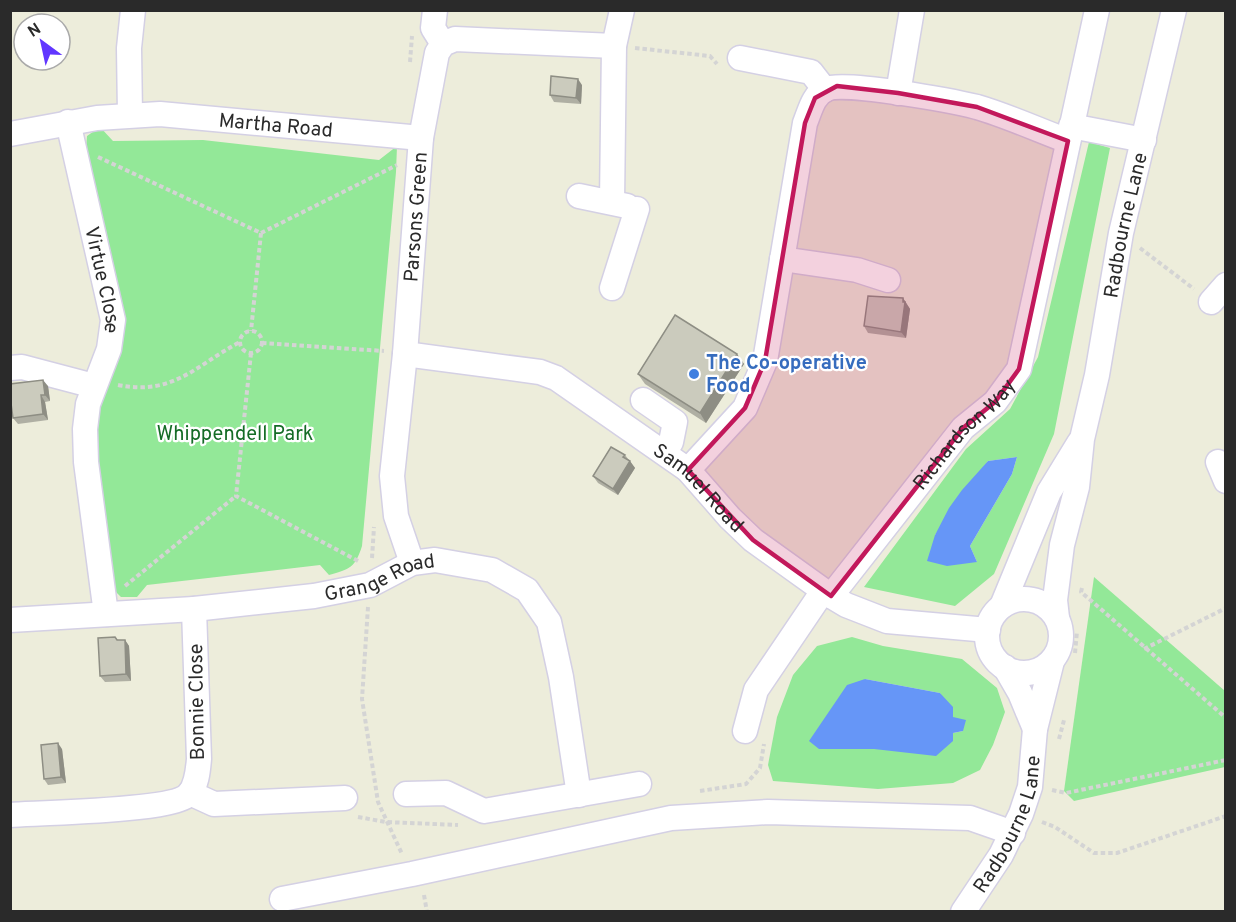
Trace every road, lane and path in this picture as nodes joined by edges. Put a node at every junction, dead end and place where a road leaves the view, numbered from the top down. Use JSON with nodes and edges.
{"nodes":[{"id":1,"x":133,"y":10,"type":"edge"},
{"id":2,"x":435,"y":10,"type":"edge"},
{"id":3,"x":622,"y":10,"type":"edge"},
{"id":4,"x":912,"y":10,"type":"edge"},
{"id":5,"x":1097,"y":10,"type":"edge"},
{"id":6,"x":1174,"y":10,"type":"edge"},
{"id":7,"x":443,"y":44,"type":"junction"},
{"id":8,"x":614,"y":46,"type":"junction"},
{"id":9,"x":740,"y":58,"type":"dead end"},
{"id":10,"x":825,"y":90,"type":"junction"},
{"id":11,"x":898,"y":93,"type":"junction"},
{"id":12,"x":130,"y":116,"type":"junction"},
{"id":13,"x":68,"y":122,"type":"junction"},
{"id":14,"x":10,"y":134,"type":"edge"},
{"id":15,"x":1070,"y":134,"type":"junction"},
{"id":16,"x":421,"y":138,"type":"junction"},
{"id":17,"x":1144,"y":140,"type":"junction"},
{"id":18,"x":74,"y":146,"type":"junction"},
{"id":19,"x":404,"y":162,"type":"dead end"},
{"id":20,"x":579,"y":196,"type":"dead end"},
{"id":21,"x":612,"y":202,"type":"junction"},
{"id":22,"x":261,"y":233,"type":"junction"},
{"id":23,"x":1121,"y":233,"type":"junction"},
{"id":24,"x":783,"y":259,"type":"junction"},
{"id":25,"x":888,"y":280,"type":"dead end"},
{"id":26,"x":612,"y":288,"type":"dead end"},
{"id":27,"x":1221,"y":292,"type":"edge"},
{"id":28,"x":251,"y":331,"type":"junction"},
{"id":29,"x":240,"y":342,"type":"junction"},
{"id":30,"x":262,"y":343,"type":"junction"},
{"id":31,"x":251,"y":353,"type":"junction"},
{"id":32,"x":405,"y":354,"type":"junction"},
{"id":33,"x":10,"y":368,"type":"edge"},
{"id":34,"x":94,"y":386,"type":"junction"},
{"id":35,"x":643,"y":400,"type":"dead end"},
{"id":36,"x":1082,"y":439,"type":"junction"},
{"id":37,"x":664,"y":452,"type":"junction"},
{"id":38,"x":688,"y":470,"type":"junction"},
{"id":39,"x":237,"y":496,"type":"junction"},
{"id":40,"x":412,"y":563,"type":"junction"},
{"id":41,"x":365,"y":574,"type":"junction"},
{"id":42,"x":1082,"y":581,"type":"dead end"},
{"id":43,"x":827,"y":594,"type":"junction"},
{"id":44,"x":105,"y":606,"type":"junction"},
{"id":45,"x":1002,"y":606,"type":"junction"},
{"id":46,"x":1226,"y":608,"type":"edge"},
{"id":47,"x":194,"y":609,"type":"junction"},
{"id":48,"x":1057,"y":618,"type":"junction"},
{"id":49,"x":10,"y":620,"type":"edge"},
{"id":50,"x":988,"y":630,"type":"junction"},
{"id":51,"x":1144,"y":649,"type":"junction"},
{"id":52,"x":1052,"y":661,"type":"junction"},
{"id":53,"x":1005,"y":667,"type":"junction"},
{"id":54,"x":1226,"y":718,"type":"edge"},
{"id":55,"x":1035,"y":729,"type":"junction"},
{"id":56,"x":745,"y":731,"type":"dead end"},
{"id":57,"x":1226,"y":760,"type":"edge"},
{"id":58,"x":639,"y":784,"type":"dead end"},
{"id":59,"x":1030,"y":787,"type":"junction"},
{"id":60,"x":190,"y":793,"type":"junction"},
{"id":61,"x":406,"y":794,"type":"dead end"},
{"id":62,"x":579,"y":795,"type":"junction"},
{"id":63,"x":345,"y":798,"type":"dead end"},
{"id":64,"x":10,"y":815,"type":"edge"},
{"id":65,"x":1226,"y":816,"type":"edge"},
{"id":66,"x":386,"y":822,"type":"dead end"},
{"id":67,"x":1017,"y":823,"type":"junction"},
{"id":68,"x":423,"y":888,"type":"dead end"},
{"id":69,"x":282,"y":899,"type":"dead end"},
{"id":70,"x":428,"y":912,"type":"edge"},
{"id":71,"x":963,"y":912,"type":"edge"}],
"edges":[{"from":1,"to":12,"type":"street"},
{"from":2,"to":7,"type":"street"},
{"from":3,"to":8,"type":"street"},
{"from":4,"to":11,"type":"street"},
{"from":5,"to":15,"type":"street","name":"Richardson Way"},
{"from":6,"to":17,"type":"street","name":"Radbourne Lane"},
{"from":7,"to":8,"type":"street"},
{"from":7,"to":16,"type":"street","name":"Parsons Green"},
{"from":8,"to":21,"type":"street"},
{"from":9,"to":10,"type":"street"},
{"from":10,"to":11,"type":"street"},
{"from":10,"to":24,"type":"street"},
{"from":11,"to":15,"type":"street"},
{"from":12,"to":13,"type":"street","name":"Martha Road"},
{"from":12,"to":16,"type":"street","name":"Martha Road"},
{"from":13,"to":14,"type":"street","name":"Martha Road"},
{"from":13,"to":18,"type":"street","name":"Virtue Close"},
{"from":15,"to":17,"type":"street"},
{"from":15,"to":43,"type":"street","name":"Richardson Way"},
{"from":16,"to":32,"type":"street","name":"Parsons Green"},
{"from":17,"to":23,"type":"street","name":"Radbourne Lane"},
{"from":18,"to":22,"type":"path"},
{"from":18,"to":34,"type":"street","name":"Virtue Close"},
{"from":19,"to":22,"type":"path"},
{"from":20,"to":21,"type":"street"},
{"from":21,"to":26,"type":"street"},
{"from":22,"to":28,"type":"path"},
{"from":23,"to":27,"type":"path"},
{"from":23,"to":36,"type":"street","name":"Radbourne Lane"},
{"from":24,"to":25,"type":"street"},
{"from":24,"to":38,"type":"street"},
{"from":28,"to":29,"type":"path"},
{"from":28,"to":30,"type":"path"},
{"from":29,"to":31,"type":"path"},
{"from":29,"to":34,"type":"path"},
{"from":30,"to":31,"type":"path"},
{"from":30,"to":32,"type":"path"},
{"from":31,"to":39,"type":"path"},
{"from":32,"to":37,"type":"street","name":"Samuel Road"},
{"from":32,"to":40,"type":"street","name":"Parsons Green"},
{"from":33,"to":34,"type":"street"},
{"from":34,"to":44,"type":"street","name":"Virtue Close"},
{"from":35,"to":37,"type":"street"},
{"from":36,"to":45,"type":"street","name":"Radbourne Lane"},
{"from":36,"to":48,"type":"street","name":"Radbourne Lane"},
{"from":37,"to":38,"type":"street","name":"Samuel Road"},
{"from":38,"to":43,"type":"street","name":"Samuel Road"},
{"from":39,"to":41,"type":"path"},
{"from":39,"to":44,"type":"path"},
{"from":40,"to":41,"type":"street","name":"Grange Road"},
{"from":40,"to":62,"type":"street","name":"Grange Road"},
{"from":41,"to":47,"type":"street","name":"Grange Road"},
{"from":41,"to":66,"type":"path"},
{"from":42,"to":51,"type":"path"},
{"from":43,"to":50,"type":"street","name":"Samuel Road"},
{"from":43,"to":56,"type":"street","name":"Richardson Way"},
{"from":44,"to":47,"type":"street","name":"Grange Road"},
{"from":44,"to":49,"type":"street","name":"Grange Road"},
{"from":45,"to":48,"type":"street"},
{"from":45,"to":50,"type":"street"},
{"from":46,"to":51,"type":"path"},
{"from":47,"to":60,"type":"street","name":"Bonnie Close"},
{"from":48,"to":52,"type":"street"},
{"from":50,"to":53,"type":"street"},
{"from":51,"to":54,"type":"path"},
{"from":52,"to":53,"type":"street"},
{"from":52,"to":55,"type":"street","name":"Radbourne Lane"},
{"from":53,"to":55,"type":"street","name":"Radbourne Lane"},
{"from":55,"to":59,"type":"street","name":"Radbourne Lane"},
{"from":57,"to":59,"type":"path"},
{"from":58,"to":62,"type":"street"},
{"from":59,"to":67,"type":"street","name":"Radbourne Lane"},
{"from":60,"to":63,"type":"street"},
{"from":60,"to":64,"type":"street"},
{"from":61,"to":62,"type":"street"},
{"from":65,"to":67,"type":"path"},
{"from":67,"to":69,"type":"street"},
{"from":67,"to":71,"type":"street","name":"Radbourne Lane"},
{"from":68,"to":70,"type":"path"}]}
